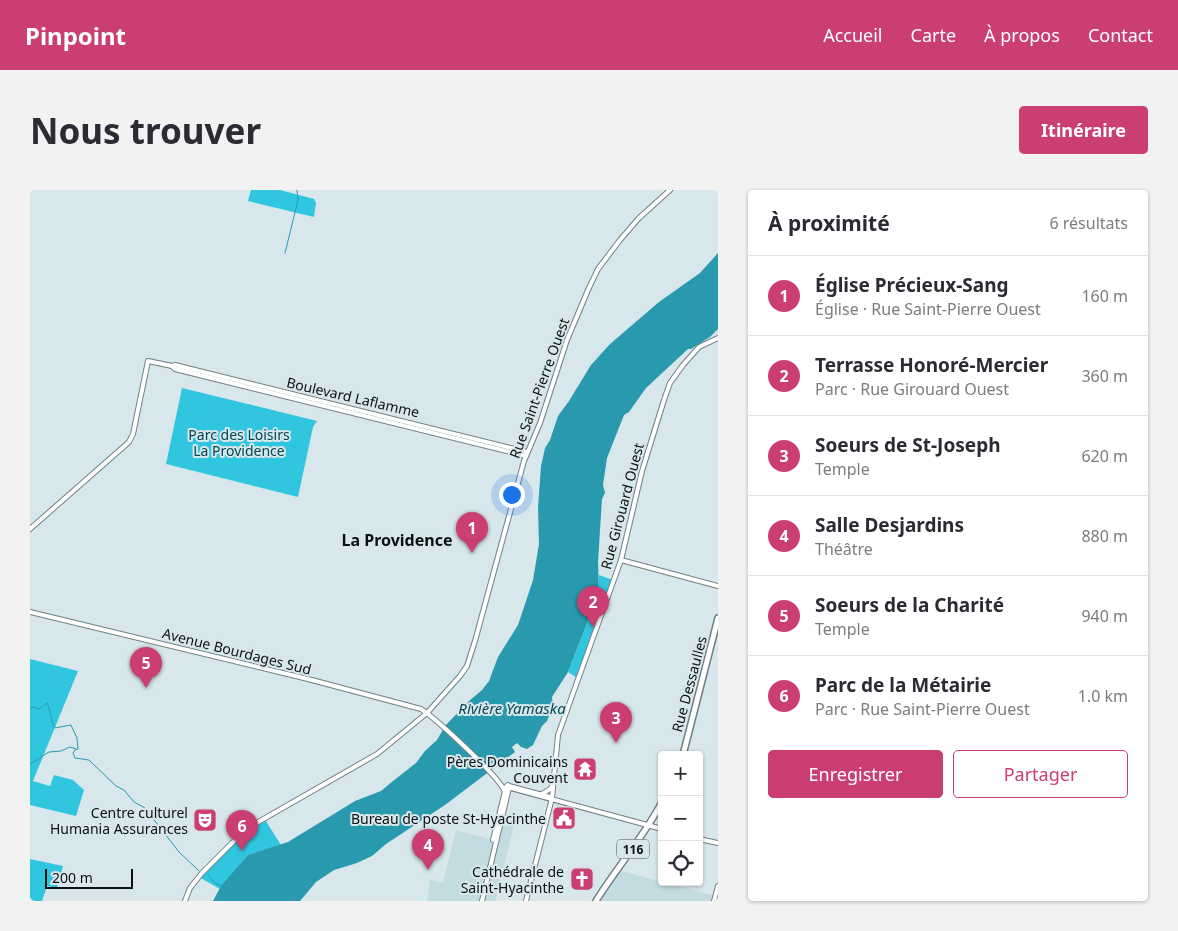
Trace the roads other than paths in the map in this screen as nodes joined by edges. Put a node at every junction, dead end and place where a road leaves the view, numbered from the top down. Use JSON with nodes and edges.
{"nodes":[{"id":1,"x":670,"y":190,"type":"edge"},
{"id":2,"x":718,"y":338,"type":"edge"},
{"id":3,"x":527,"y":454,"type":"junction"},
{"id":4,"x":30,"y":530,"type":"edge"},
{"id":5,"x":622,"y":560,"type":"junction"},
{"id":6,"x":718,"y":586,"type":"edge"},
{"id":7,"x":30,"y":612,"type":"edge"},
{"id":8,"x":718,"y":618,"type":"edge"},
{"id":9,"x":427,"y":713,"type":"junction"},
{"id":10,"x":684,"y":751,"type":"edge"},
{"id":11,"x":553,"y":785,"type":"junction"},
{"id":12,"x":506,"y":788,"type":"junction"},
{"id":13,"x":542,"y":794,"type":"junction"},
{"id":14,"x":552,"y":798,"type":"junction"},
{"id":15,"x":658,"y":809,"type":"edge"},
{"id":16,"x":649,"y":826,"type":"junction"},
{"id":17,"x":658,"y":828,"type":"edge"},
{"id":18,"x":703,"y":840,"type":"edge"},
{"id":19,"x":495,"y":841,"type":"junction"},
{"id":20,"x":718,"y":844,"type":"edge"},
{"id":21,"x":718,"y":886,"type":"edge"},
{"id":22,"x":185,"y":901,"type":"edge"},
{"id":23,"x":482,"y":901,"type":"edge"},
{"id":24,"x":526,"y":901,"type":"edge"},
{"id":25,"x":596,"y":901,"type":"edge"},
{"id":26,"x":714,"y":901,"type":"edge"}],
"edges":[{"from":1,"to":3,"type":"street","name":"Rue Saint-Pierre Ouest"},
{"from":2,"to":5,"type":"street","name":"Rue Girouard Ouest"},
{"from":3,"to":4,"type":"street","name":"Boulevard Laflamme"},
{"from":3,"to":9,"type":"street","name":"Rue Saint-Pierre Ouest"},
{"from":5,"to":6,"type":"street"},
{"from":5,"to":11,"type":"street","name":"Rue Girouard Ouest"},
{"from":7,"to":9,"type":"street","name":"Avenue Bourdages Sud"},
{"from":8,"to":10,"type":"main road","name":"Rue Dessaulles"},
{"from":9,"to":12,"type":"street","name":"Avenue Bourdages Sud"},
{"from":9,"to":22,"type":"street","name":"Rue Saint-Pierre Ouest"},
{"from":11,"to":13,"type":"street"},
{"from":11,"to":14,"type":"street","name":"Rue Girouard Ouest"},
{"from":12,"to":13,"type":"street"},
{"from":12,"to":14,"type":"street"},
{"from":12,"to":19,"type":"street"},
{"from":12,"to":19,"type":"street"},
{"from":13,"to":14,"type":"street"},
{"from":14,"to":16,"type":"street"},
{"from":14,"to":24,"type":"street","name":"Rue Girouard Ouest"},
{"from":15,"to":16,"type":"main road","number":"116"},
{"from":16,"to":17,"type":"street"},
{"from":16,"to":25,"type":"main road","number":"116"},
{"from":18,"to":20,"type":"street"},
{"from":19,"to":23,"type":"street"},
{"from":21,"to":26,"type":"street"}]}
